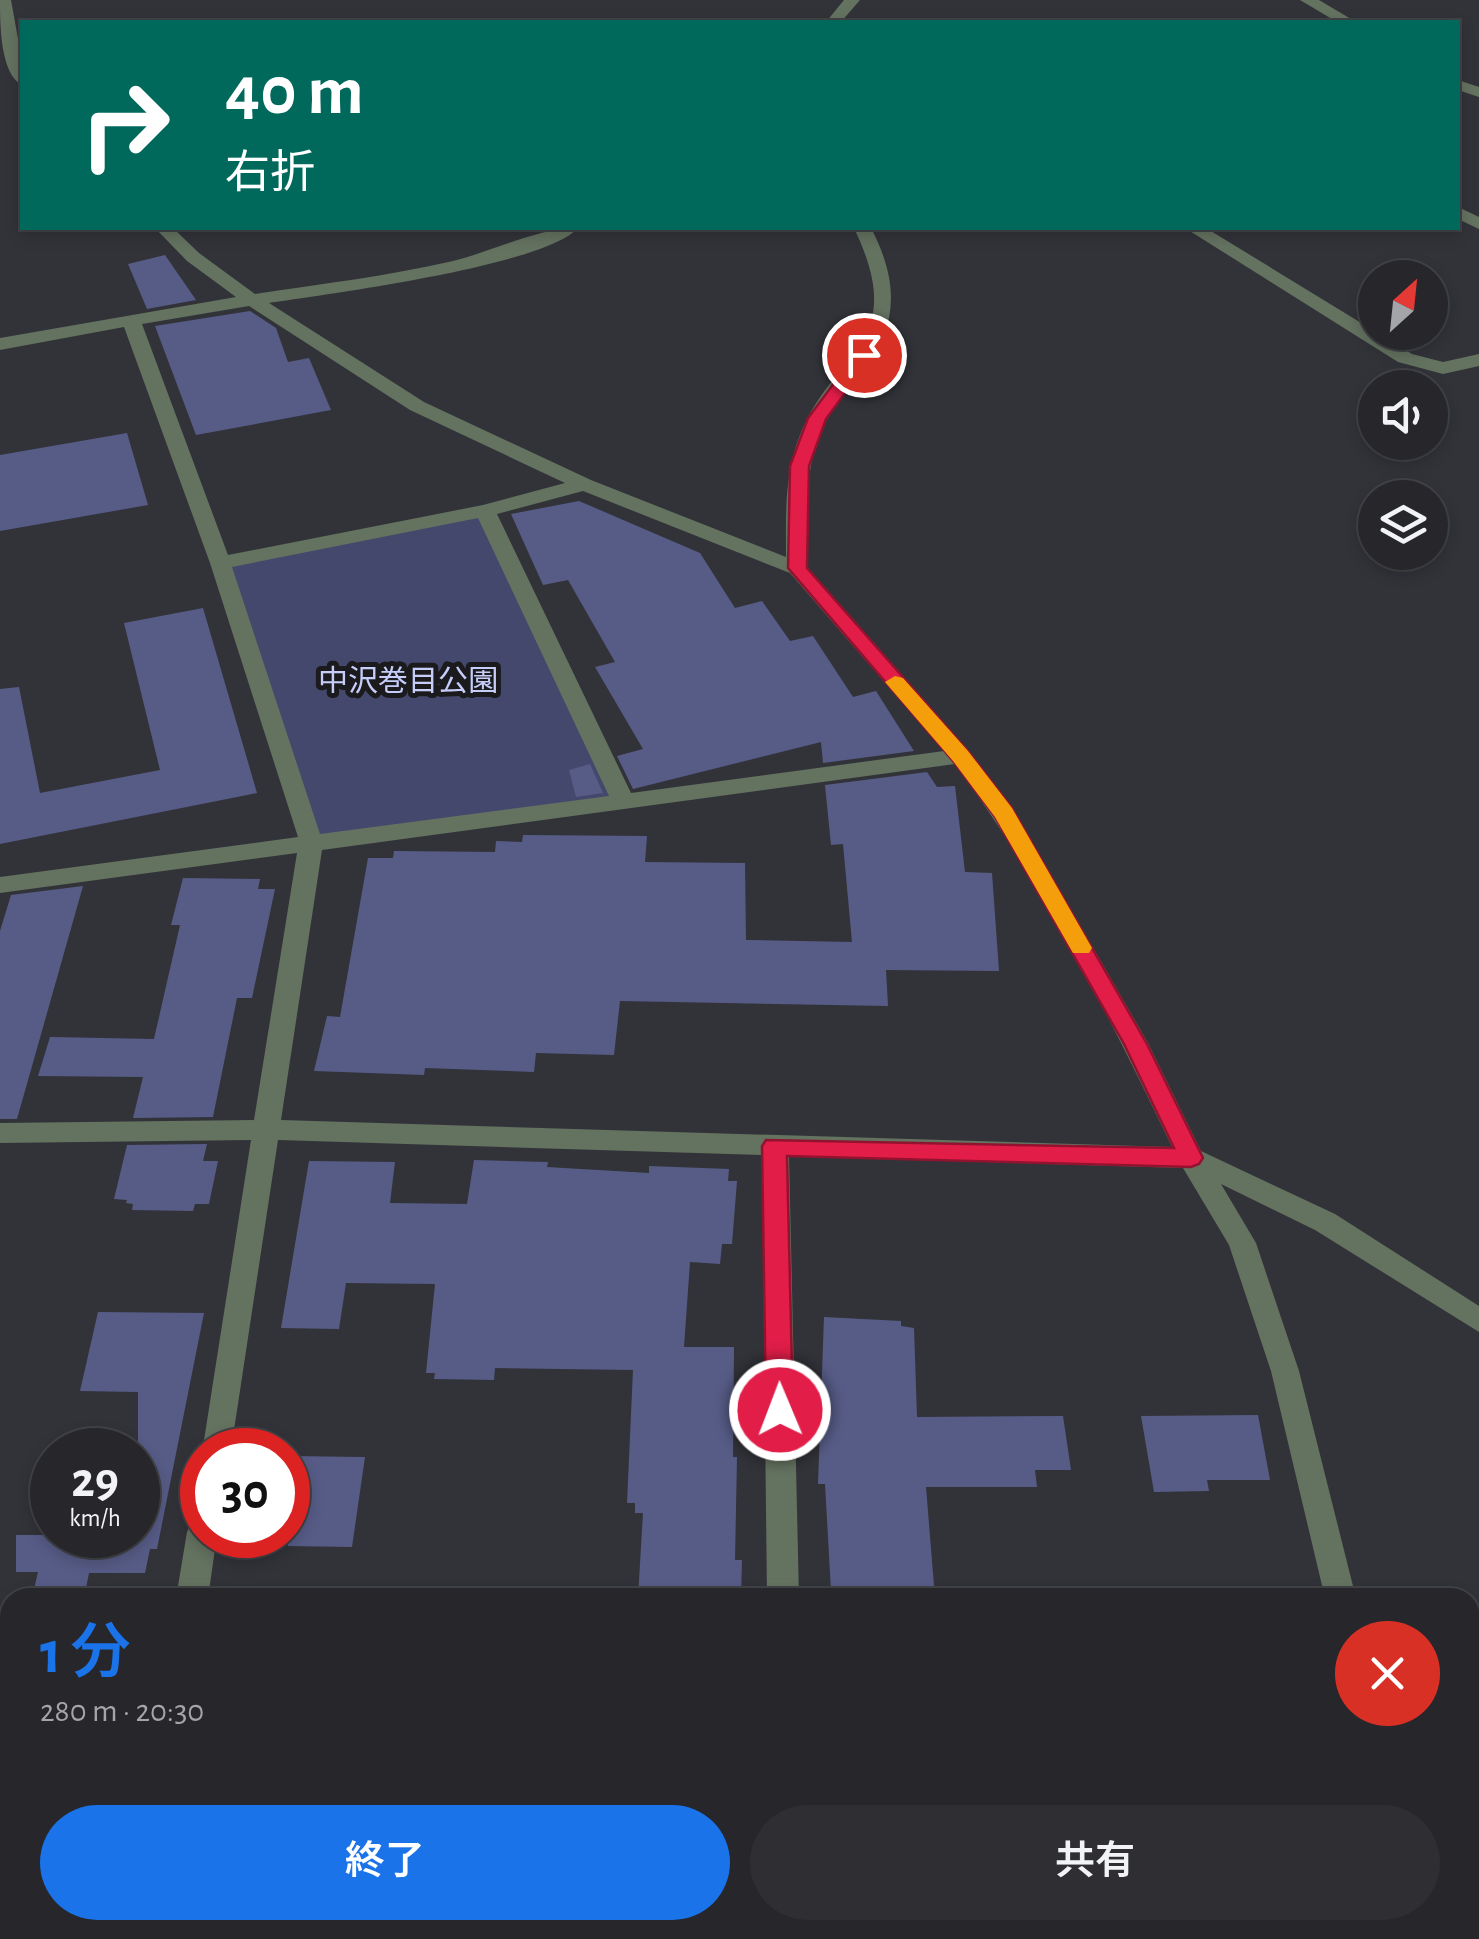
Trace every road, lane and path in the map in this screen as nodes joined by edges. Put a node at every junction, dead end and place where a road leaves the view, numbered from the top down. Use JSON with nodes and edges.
{"nodes":[{"id":1,"x":3,"y":0,"type":"edge"},
{"id":2,"x":852,"y":0,"type":"edge"},
{"id":3,"x":1308,"y":0,"type":"edge"},
{"id":4,"x":835,"y":20,"type":"edge"},
{"id":5,"x":1344,"y":20,"type":"edge"},
{"id":6,"x":20,"y":75,"type":"edge"},
{"id":7,"x":165,"y":230,"type":"edge"},
{"id":8,"x":564,"y":230,"type":"edge"},
{"id":9,"x":865,"y":230,"type":"edge"},
{"id":10,"x":1197,"y":230,"type":"edge"},
{"id":11,"x":251,"y":299,"type":"junction"},
{"id":12,"x":131,"y":320,"type":"junction"},
{"id":13,"x":0,"y":344,"type":"edge"},
{"id":14,"x":1479,"y":360,"type":"edge"},
{"id":15,"x":584,"y":484,"type":"junction"},
{"id":16,"x":484,"y":511,"type":"junction"},
{"id":17,"x":220,"y":563,"type":"junction"},
{"id":18,"x":797,"y":568,"type":"junction"},
{"id":19,"x":961,"y":756,"type":"junction"},
{"id":20,"x":624,"y":803,"type":"junction"},
{"id":21,"x":311,"y":842,"type":"junction"},
{"id":22,"x":0,"y":884,"type":"edge"},
{"id":23,"x":266,"y":1130,"type":"junction"},
{"id":24,"x":0,"y":1133,"type":"edge"},
{"id":25,"x":774,"y":1146,"type":"junction"},
{"id":26,"x":1191,"y":1158,"type":"junction"},
{"id":27,"x":1479,"y":1321,"type":"edge"},
{"id":28,"x":219,"y":1428,"type":"edge"},
{"id":29,"x":198,"y":1558,"type":"edge"},
{"id":30,"x":194,"y":1588,"type":"edge"},
{"id":31,"x":784,"y":1588,"type":"edge"},
{"id":32,"x":1338,"y":1588,"type":"edge"}],
"edges":[{"from":1,"to":6,"type":"street"},
{"from":2,"to":4,"type":"street"},
{"from":3,"to":5,"type":"street"},
{"from":7,"to":11,"type":"street"},
{"from":8,"to":11,"type":"street"},
{"from":9,"to":18,"type":"street"},
{"from":10,"to":14,"type":"street"},
{"from":11,"to":12,"type":"street"},
{"from":11,"to":15,"type":"street"},
{"from":12,"to":13,"type":"street"},
{"from":12,"to":17,"type":"street"},
{"from":15,"to":16,"type":"street"},
{"from":15,"to":18,"type":"street"},
{"from":16,"to":17,"type":"street"},
{"from":16,"to":20,"type":"street"},
{"from":17,"to":21,"type":"street"},
{"from":18,"to":19,"type":"street"},
{"from":19,"to":20,"type":"street"},
{"from":19,"to":26,"type":"street"},
{"from":20,"to":21,"type":"street"},
{"from":21,"to":22,"type":"street"},
{"from":21,"to":23,"type":"street"},
{"from":23,"to":24,"type":"street"},
{"from":23,"to":25,"type":"street"},
{"from":23,"to":28,"type":"street"},
{"from":25,"to":26,"type":"street"},
{"from":25,"to":31,"type":"street"},
{"from":26,"to":27,"type":"street"},
{"from":26,"to":32,"type":"street"},
{"from":29,"to":30,"type":"street"}]}
